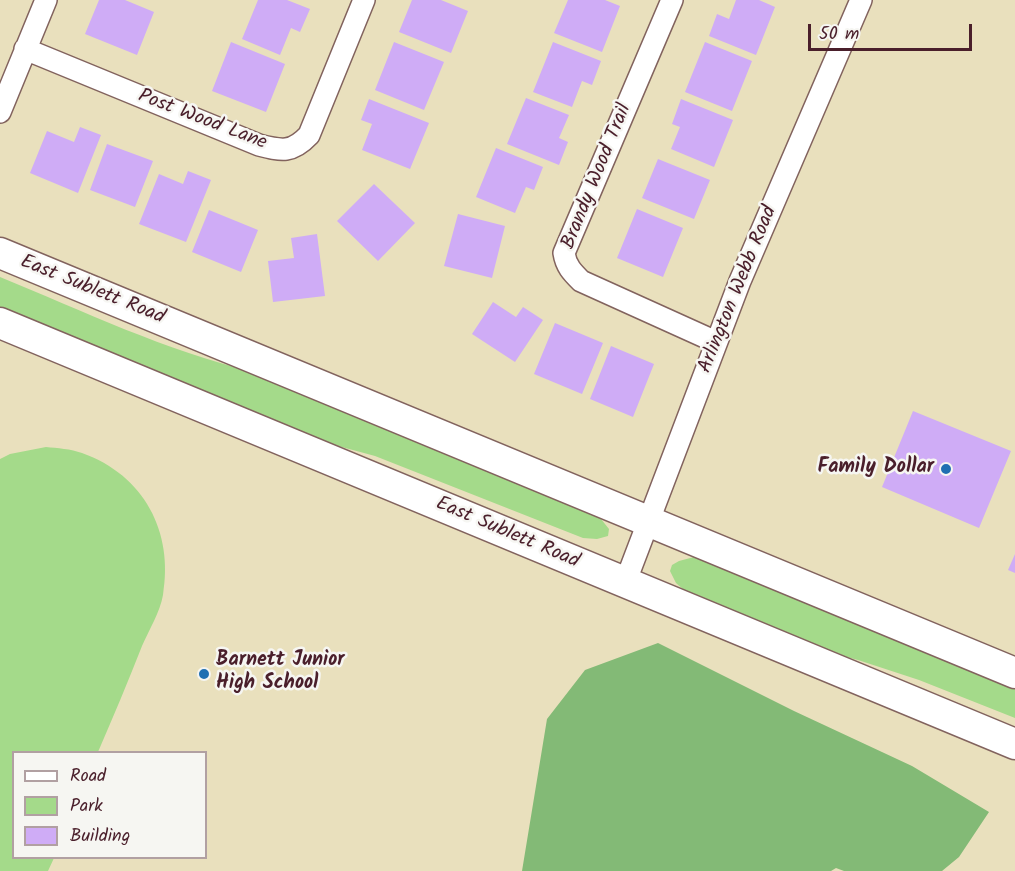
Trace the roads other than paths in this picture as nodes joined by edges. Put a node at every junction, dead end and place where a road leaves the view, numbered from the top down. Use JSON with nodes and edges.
{"nodes":[{"id":1,"x":46,"y":0,"type":"edge"},
{"id":2,"x":364,"y":0,"type":"edge"},
{"id":3,"x":672,"y":0,"type":"edge"},
{"id":4,"x":861,"y":0,"type":"edge"},
{"id":5,"x":25,"y":49,"type":"junction"},
{"id":6,"x":0,"y":112,"type":"edge"},
{"id":7,"x":0,"y":253,"type":"edge"},
{"id":8,"x":0,"y":323,"type":"edge"},
{"id":9,"x":716,"y":342,"type":"junction"},
{"id":10,"x":649,"y":521,"type":"junction"},
{"id":11,"x":625,"y":583,"type":"junction"},
{"id":12,"x":1015,"y":673,"type":"edge"},
{"id":13,"x":1015,"y":744,"type":"edge"}],
"edges":[{"from":1,"to":5,"type":"street"},
{"from":2,"to":5,"type":"street","name":"Post Wood Lane"},
{"from":3,"to":9,"type":"street","name":"Brandy Wood Trail"},
{"from":4,"to":9,"type":"street","name":"Arlington Webb Road"},
{"from":5,"to":6,"type":"street"},
{"from":7,"to":10,"type":"main road","name":"East Sublett Road"},
{"from":8,"to":11,"type":"main road","name":"East Sublett Road"},
{"from":9,"to":10,"type":"street","name":"Arlington Webb Road"},
{"from":10,"to":11,"type":"street","name":"Arlington Webb Road"},
{"from":10,"to":12,"type":"main road","name":"East Sublett Road"},
{"from":11,"to":13,"type":"main road","name":"East Sublett Road"}]}
